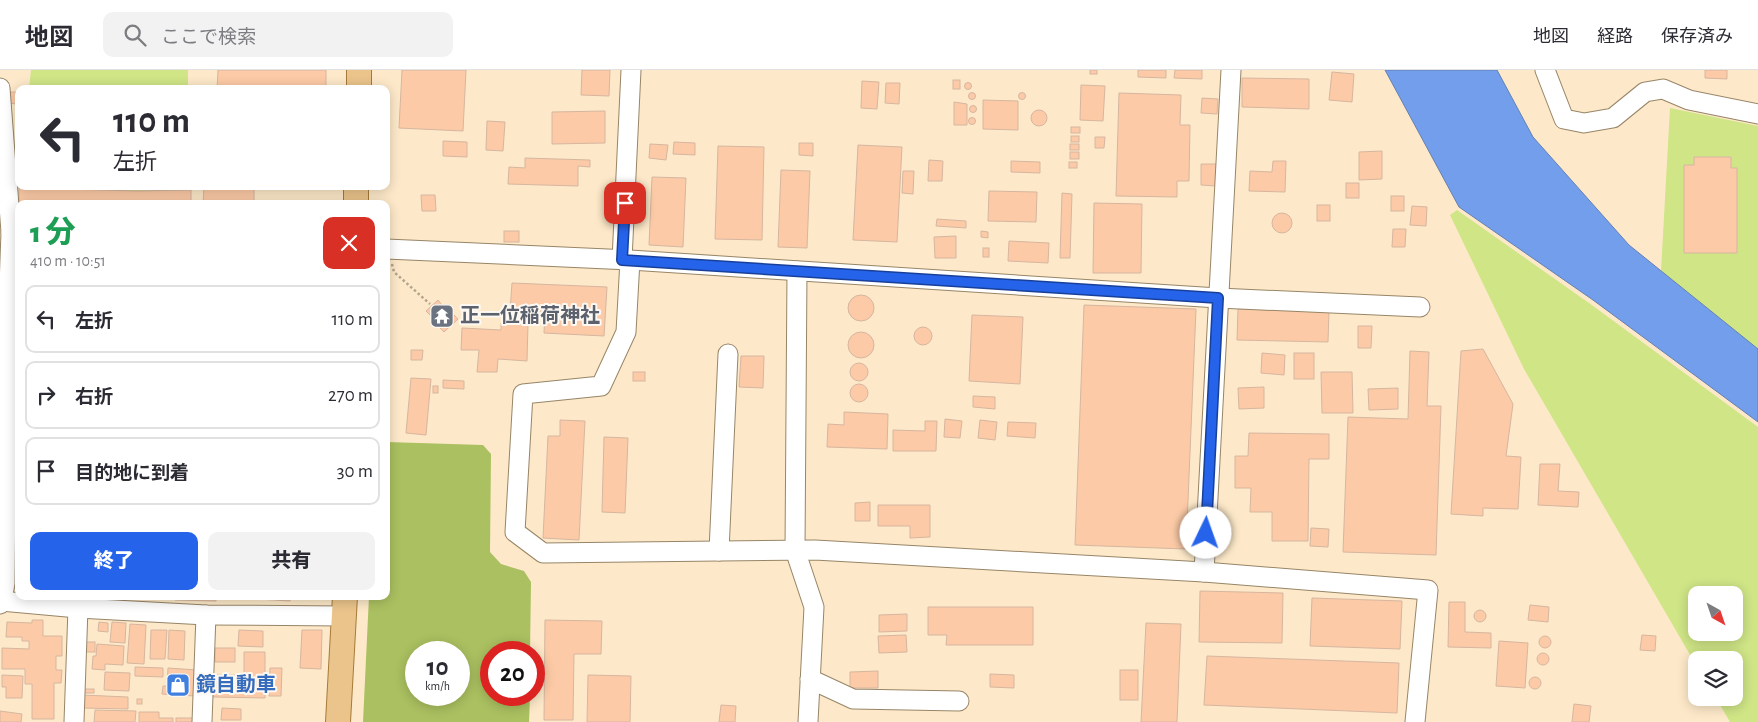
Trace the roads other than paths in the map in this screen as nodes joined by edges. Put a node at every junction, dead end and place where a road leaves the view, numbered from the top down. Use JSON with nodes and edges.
{"nodes":[{"id":1,"x":359,"y":70,"type":"edge"},
{"id":2,"x":631,"y":70,"type":"edge"},
{"id":3,"x":1231,"y":70,"type":"edge"},
{"id":4,"x":1545,"y":70,"type":"edge"},
{"id":5,"x":359,"y":85,"type":"edge"},
{"id":6,"x":0,"y":88,"type":"edge"},
{"id":7,"x":1758,"y":114,"type":"edge"},
{"id":8,"x":15,"y":232,"type":"edge"},
{"id":9,"x":390,"y":250,"type":"edge"},
{"id":10,"x":626,"y":260,"type":"junction"},
{"id":11,"x":797,"y":271,"type":"junction"},
{"id":12,"x":1218,"y":298,"type":"junction"},
{"id":13,"x":1420,"y":307,"type":"dead end"},
{"id":14,"x":4,"y":314,"type":"edge"},
{"id":15,"x":728,"y":354,"type":"dead end"},
{"id":16,"x":795,"y":550,"type":"junction"},
{"id":17,"x":719,"y":551,"type":"junction"},
{"id":18,"x":1204,"y":572,"type":"junction"},
{"id":19,"x":1,"y":602,"type":"edge"},
{"id":20,"x":344,"y":606,"type":"edge"},
{"id":21,"x":78,"y":608,"type":"junction"},
{"id":22,"x":206,"y":615,"type":"junction"},
{"id":23,"x":810,"y":679,"type":"junction"},
{"id":24,"x":959,"y":701,"type":"dead end"},
{"id":25,"x":74,"y":722,"type":"edge"},
{"id":26,"x":202,"y":722,"type":"edge"},
{"id":27,"x":338,"y":722,"type":"edge"},
{"id":28,"x":808,"y":722,"type":"edge"},
{"id":29,"x":1415,"y":722,"type":"edge"}],
"edges":[{"from":1,"to":5,"type":"main road"},
{"from":2,"to":10,"type":"street"},
{"from":3,"to":12,"type":"street"},
{"from":4,"to":7,"type":"street"},
{"from":6,"to":8,"type":"street"},
{"from":8,"to":14,"type":"street"},
{"from":9,"to":10,"type":"street"},
{"from":10,"to":11,"type":"street"},
{"from":10,"to":17,"type":"street"},
{"from":11,"to":12,"type":"street"},
{"from":11,"to":16,"type":"street"},
{"from":12,"to":13,"type":"street"},
{"from":12,"to":18,"type":"street"},
{"from":14,"to":19,"type":"street"},
{"from":15,"to":17,"type":"street"},
{"from":16,"to":17,"type":"street"},
{"from":16,"to":18,"type":"street"},
{"from":16,"to":23,"type":"street"},
{"from":18,"to":29,"type":"street"},
{"from":19,"to":21,"type":"street"},
{"from":20,"to":22,"type":"street"},
{"from":20,"to":27,"type":"main road"},
{"from":21,"to":22,"type":"street"},
{"from":21,"to":25,"type":"street"},
{"from":22,"to":26,"type":"street"},
{"from":23,"to":24,"type":"street"},
{"from":23,"to":28,"type":"street"}]}
